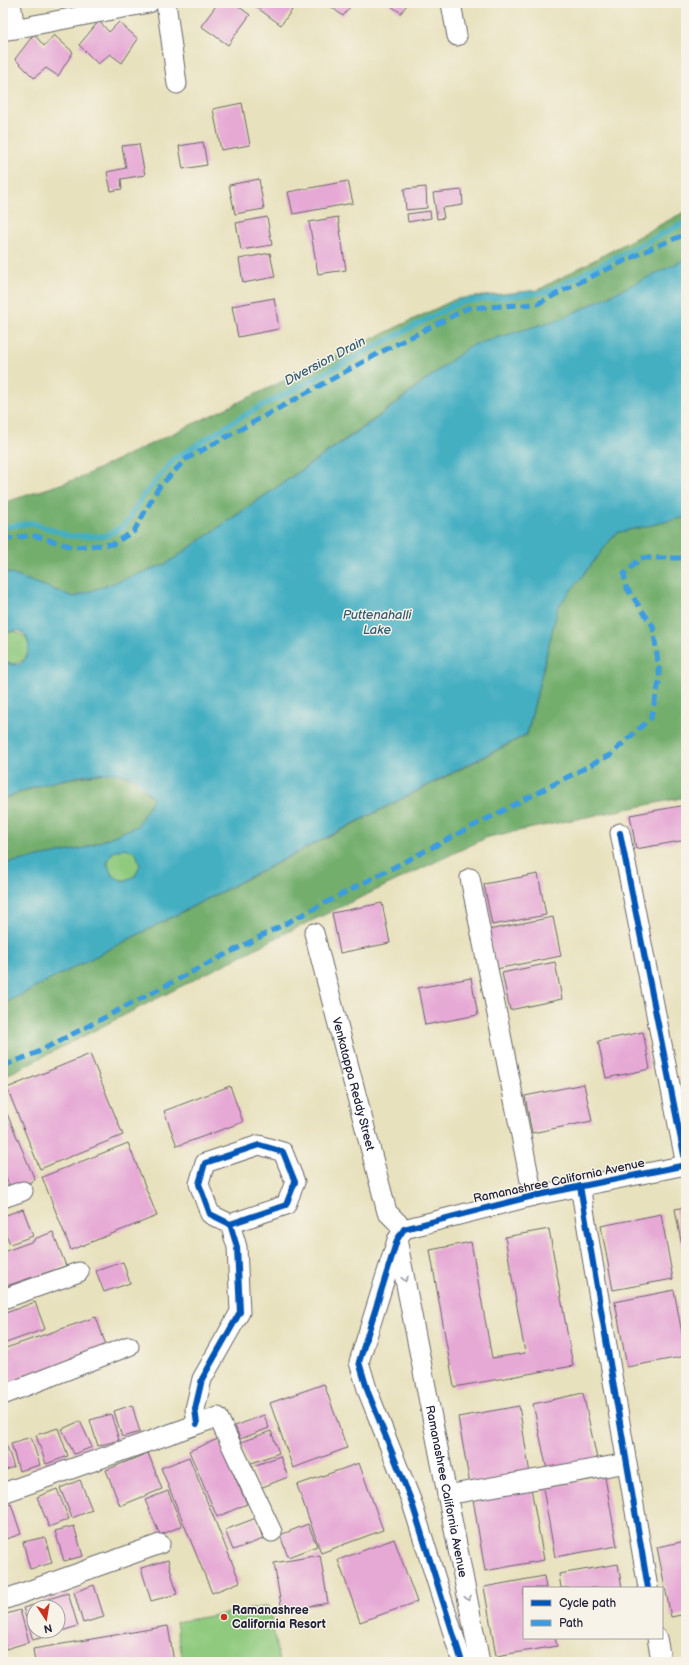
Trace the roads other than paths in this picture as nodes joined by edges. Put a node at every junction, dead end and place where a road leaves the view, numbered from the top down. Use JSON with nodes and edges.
{"nodes":[{"id":1,"x":11,"y":3,"type":"edge"},
{"id":2,"x":149,"y":3,"type":"edge"},
{"id":3,"x":166,"y":3,"type":"edge"},
{"id":4,"x":451,"y":3,"type":"edge"},
{"id":5,"x":9,"y":30,"type":"edge"},
{"id":6,"x":457,"y":36,"type":"dead end"},
{"id":7,"x":177,"y":84,"type":"dead end"},
{"id":8,"x":620,"y":832,"type":"dead end"},
{"id":9,"x":470,"y":878,"type":"dead end"},
{"id":10,"x":314,"y":933,"type":"dead end"},
{"id":11,"x":686,"y":1165,"type":"edge"},
{"id":12,"x":580,"y":1186,"type":"junction"},
{"id":13,"x":23,"y":1191,"type":"dead end"},
{"id":14,"x":533,"y":1196,"type":"junction"},
{"id":15,"x":3,"y":1198,"type":"edge"},
{"id":16,"x":230,"y":1224,"type":"junction"},
{"id":17,"x":400,"y":1235,"type":"junction"},
{"id":18,"x":79,"y":1272,"type":"dead end"},
{"id":19,"x":3,"y":1299,"type":"edge"},
{"id":20,"x":129,"y":1346,"type":"dead end"},
{"id":21,"x":3,"y":1395,"type":"edge"},
{"id":22,"x":197,"y":1424,"type":"junction"},
{"id":23,"x":627,"y":1463,"type":"junction"},
{"id":24,"x":3,"y":1493,"type":"edge"},
{"id":25,"x":447,"y":1495,"type":"junction"},
{"id":26,"x":272,"y":1532,"type":"dead end"},
{"id":27,"x":160,"y":1544,"type":"dead end"},
{"id":28,"x":648,"y":1587,"type":"edge"},
{"id":29,"x":3,"y":1600,"type":"edge"},
{"id":30,"x":462,"y":1662,"type":"edge"},
{"id":31,"x":480,"y":1662,"type":"edge"}],
"edges":[{"from":1,"to":5,"type":"street"},
{"from":2,"to":5,"type":"street"},
{"from":3,"to":7,"type":"street"},
{"from":4,"to":6,"type":"street"},
{"from":8,"to":11,"type":"street"},
{"from":9,"to":14,"type":"street"},
{"from":10,"to":17,"type":"street","name":"Venkatappa Reddy Street"},
{"from":11,"to":12,"type":"street","name":"Ramanashree California Avenue"},
{"from":12,"to":14,"type":"street","name":"Ramanashree California Avenue"},
{"from":12,"to":23,"type":"street"},
{"from":13,"to":15,"type":"street"},
{"from":14,"to":17,"type":"street","name":"Ramanashree California Avenue"},
{"from":16,"to":16,"type":"street"},
{"from":16,"to":22,"type":"street"},
{"from":17,"to":25,"type":"street","name":"Ramanashree California Avenue","one_way":true},
{"from":17,"to":30,"type":"street"},
{"from":18,"to":19,"type":"street"},
{"from":20,"to":21,"type":"street"},
{"from":22,"to":24,"type":"street"},
{"from":22,"to":26,"type":"street"},
{"from":23,"to":25,"type":"street"},
{"from":23,"to":28,"type":"street"},
{"from":25,"to":31,"type":"street","name":"Ramanashree California Avenue","one_way":true},
{"from":27,"to":29,"type":"street"}]}
